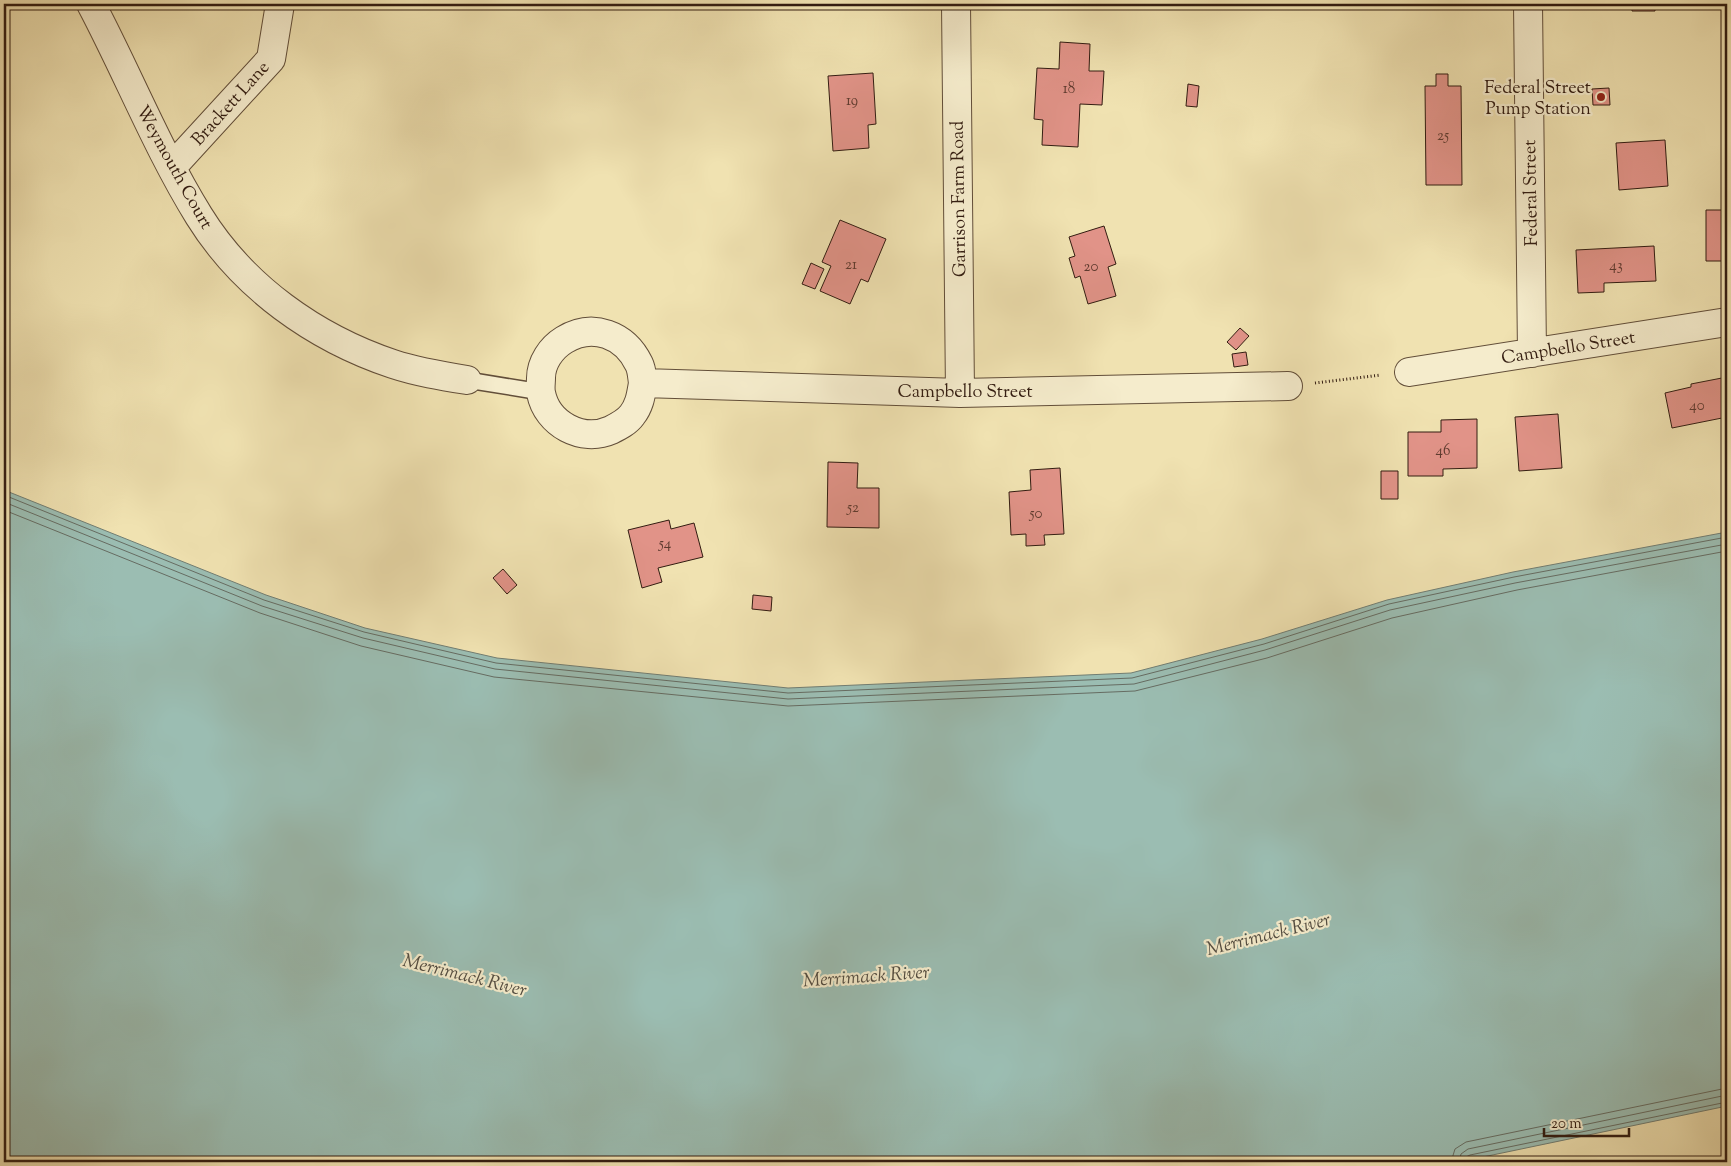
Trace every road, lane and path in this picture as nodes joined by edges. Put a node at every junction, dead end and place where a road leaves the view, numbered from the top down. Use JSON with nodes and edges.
{"nodes":[{"id":1,"x":91,"y":4,"type":"edge"},
{"id":2,"x":280,"y":4,"type":"edge"},
{"id":3,"x":956,"y":4,"type":"edge"},
{"id":4,"x":1528,"y":4,"type":"edge"},
{"id":5,"x":172,"y":167,"type":"junction"},
{"id":6,"x":1727,"y":322,"type":"edge"},
{"id":7,"x":1532,"y":353,"type":"junction"},
{"id":8,"x":1409,"y":372,"type":"joint"},
{"id":9,"x":467,"y":380,"type":"joint"},
{"id":10,"x":643,"y":383,"type":"junction"},
{"id":11,"x":1288,"y":386,"type":"joint"},
{"id":12,"x":540,"y":392,"type":"junction"},
{"id":13,"x":960,"y":393,"type":"junction"}],
"edges":[{"from":1,"to":5,"type":"street","name":"Weymouth Court"},
{"from":2,"to":5,"type":"street","name":"Brackett Lane"},
{"from":3,"to":13,"type":"street","name":"Garrison Farm Road"},
{"from":4,"to":7,"type":"street","name":"Federal Street"},
{"from":5,"to":9,"type":"street","name":"Weymouth Court"},
{"from":6,"to":7,"type":"street","name":"Campbello Street"},
{"from":7,"to":8,"type":"street","name":"Campbello Street"},
{"from":8,"to":11,"type":"path"},
{"from":9,"to":12,"type":"lane","name":"Weymouth Court"},
{"from":10,"to":12,"type":"street"},
{"from":10,"to":12,"type":"street"},
{"from":10,"to":13,"type":"street","name":"Campbello Street"},
{"from":11,"to":13,"type":"street","name":"Campbello Street"}]}
